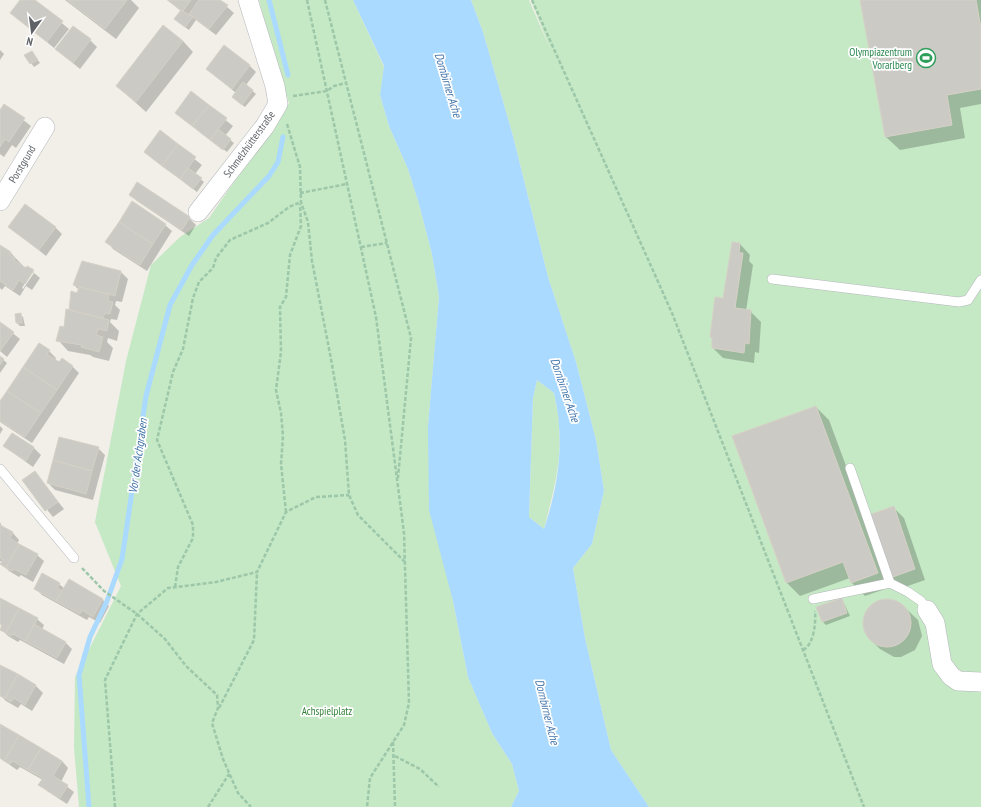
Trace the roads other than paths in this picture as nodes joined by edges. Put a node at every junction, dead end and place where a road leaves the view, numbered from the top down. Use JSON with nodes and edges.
{"nodes":[{"id":1,"x":248,"y":0,"type":"edge"},
{"id":2,"x":45,"y":128,"type":"dead end"},
{"id":3,"x":0,"y":201,"type":"edge"},
{"id":4,"x":198,"y":212,"type":"dead end"},
{"id":5,"x":772,"y":279,"type":"dead end"},
{"id":6,"x":981,"y":280,"type":"edge"},
{"id":7,"x":850,"y":468,"type":"dead end"},
{"id":8,"x":0,"y":469,"type":"edge"},
{"id":9,"x":74,"y":558,"type":"road end"},
{"id":10,"x":890,"y":583,"type":"junction"},
{"id":11,"x":813,"y":599,"type":"road end"},
{"id":12,"x":927,"y":610,"type":"joint"},
{"id":13,"x":981,"y":682,"type":"edge"}],
"edges":[{"from":1,"to":4,"type":"street","name":"Schmelzhütterstraße"},
{"from":2,"to":3,"type":"street","name":"Porstgrund"},
{"from":5,"to":6,"type":"lane"},
{"from":7,"to":10,"type":"lane"},
{"from":8,"to":9,"type":"lane"},
{"from":10,"to":11,"type":"lane"},
{"from":10,"to":12,"type":"lane"},
{"from":12,"to":13,"type":"street"}]}
